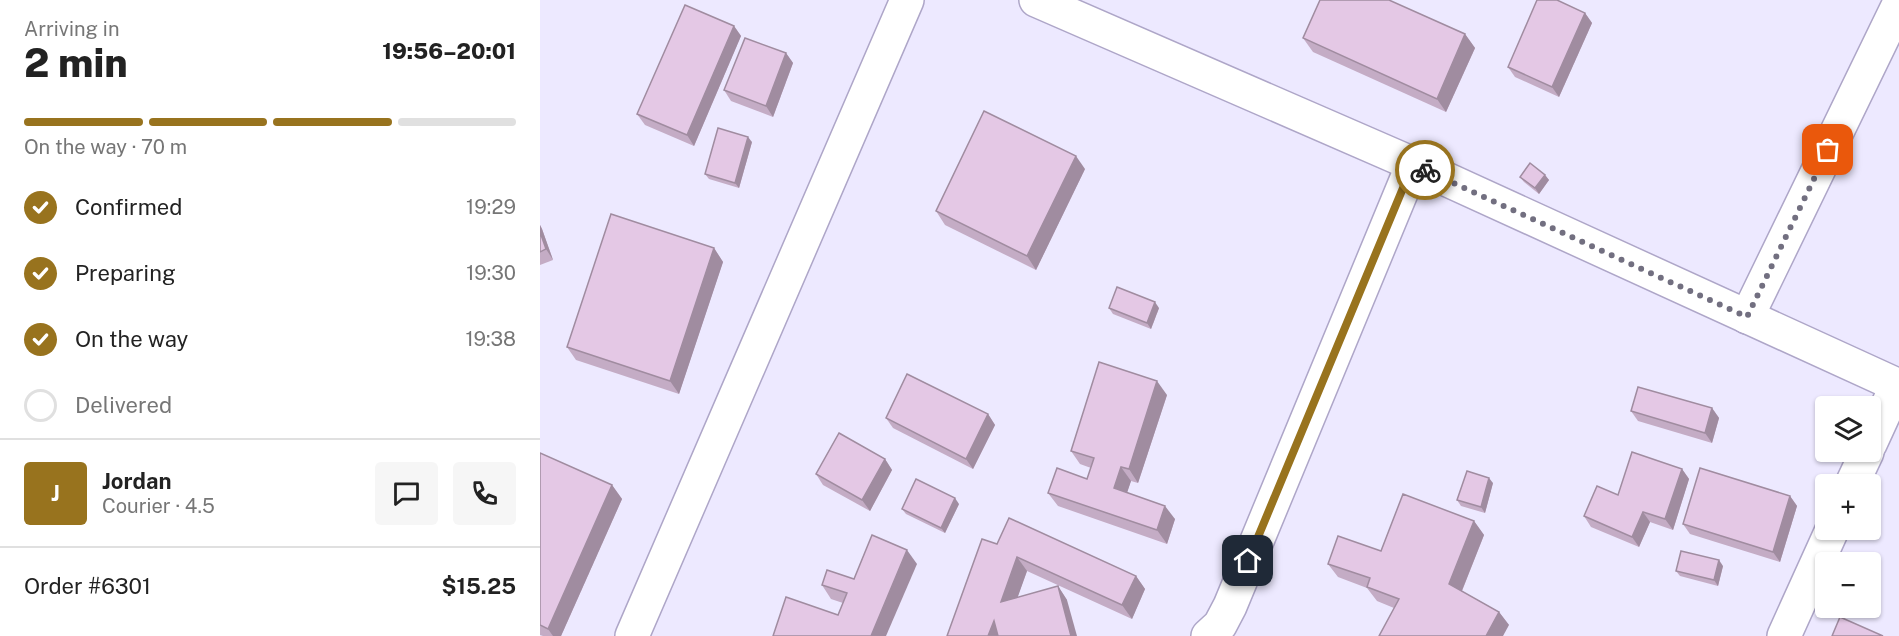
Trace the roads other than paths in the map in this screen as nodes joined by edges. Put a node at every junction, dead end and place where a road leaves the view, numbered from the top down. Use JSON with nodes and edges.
{"nodes":[{"id":1,"x":907,"y":0,"type":"edge"},
{"id":2,"x":1036,"y":0,"type":"edge"},
{"id":3,"x":1899,"y":4,"type":"edge"},
{"id":4,"x":1413,"y":164,"type":"junction"},
{"id":5,"x":1747,"y":317,"type":"junction"},
{"id":6,"x":1898,"y":386,"type":"edge"},
{"id":7,"x":1881,"y":421,"type":"edge"},
{"id":8,"x":1827,"y":540,"type":"edge"},
{"id":9,"x":632,"y":636,"type":"edge"},
{"id":10,"x":1208,"y":636,"type":"edge"},
{"id":11,"x":1784,"y":636,"type":"edge"}],
"edges":[{"from":1,"to":9,"type":"street"},
{"from":2,"to":4,"type":"street"},
{"from":3,"to":5,"type":"street"},
{"from":4,"to":5,"type":"street"},
{"from":4,"to":10,"type":"street"},
{"from":5,"to":6,"type":"street"},
{"from":6,"to":7,"type":"street"},
{"from":8,"to":11,"type":"street"}]}
